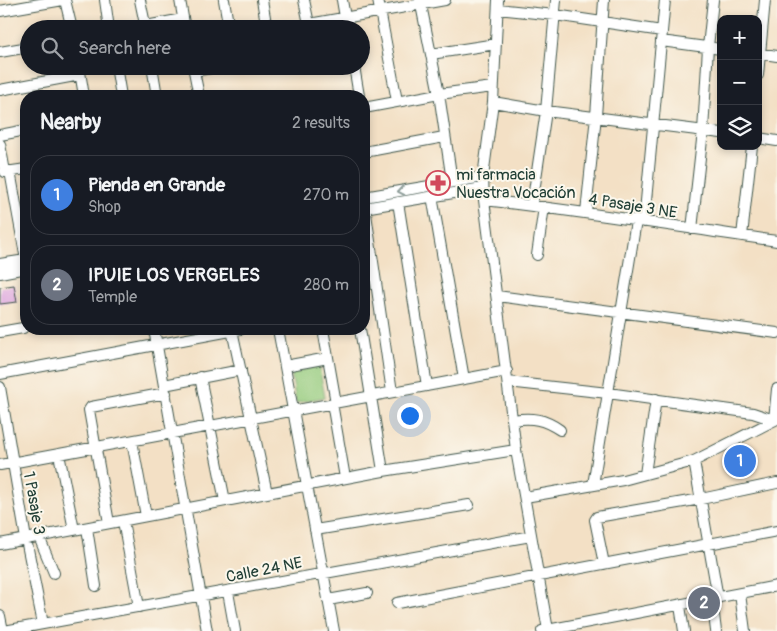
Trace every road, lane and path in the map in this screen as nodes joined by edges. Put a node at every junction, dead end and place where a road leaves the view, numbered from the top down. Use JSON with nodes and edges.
{"nodes":[{"id":1,"x":64,"y":0,"type":"edge"},
{"id":2,"x":105,"y":0,"type":"edge"},
{"id":3,"x":140,"y":0,"type":"edge"},
{"id":4,"x":180,"y":0,"type":"edge"},
{"id":5,"x":224,"y":0,"type":"edge"},
{"id":6,"x":262,"y":0,"type":"edge"},
{"id":7,"x":304,"y":0,"type":"edge"},
{"id":8,"x":342,"y":0,"type":"edge"},
{"id":9,"x":378,"y":0,"type":"edge"},
{"id":10,"x":445,"y":0,"type":"edge"},
{"id":11,"x":556,"y":0,"type":"edge"},
{"id":12,"x":604,"y":0,"type":"edge"},
{"id":13,"x":665,"y":0,"type":"edge"},
{"id":14,"x":713,"y":0,"type":"edge"},
{"id":15,"x":765,"y":0,"type":"edge"},
{"id":16,"x":421,"y":2,"type":"edge"},
{"id":17,"x":498,"y":4,"type":"edge"},
{"id":18,"x":0,"y":11,"type":"edge"},
{"id":19,"x":380,"y":11,"type":"junction"},
{"id":20,"x":554,"y":15,"type":"junction"},
{"id":21,"x":345,"y":18,"type":"junction"},
{"id":22,"x":70,"y":20,"type":"edge"},
{"id":23,"x":108,"y":20,"type":"edge"},
{"id":24,"x":144,"y":20,"type":"edge"},
{"id":25,"x":184,"y":20,"type":"edge"},
{"id":26,"x":227,"y":20,"type":"edge"},
{"id":27,"x":265,"y":20,"type":"edge"},
{"id":28,"x":307,"y":20,"type":"edge"},
{"id":29,"x":333,"y":20,"type":"edge"},
{"id":30,"x":602,"y":22,"type":"junction"},
{"id":31,"x":762,"y":26,"type":"edge"},
{"id":32,"x":662,"y":36,"type":"junction"},
{"id":33,"x":496,"y":44,"type":"junction"},
{"id":34,"x":708,"y":47,"type":"junction"},
{"id":35,"x":717,"y":48,"type":"edge"},
{"id":36,"x":20,"y":49,"type":"edge"},
{"id":37,"x":0,"y":52,"type":"edge"},
{"id":38,"x":431,"y":54,"type":"junction"},
{"id":39,"x":762,"y":54,"type":"edge"},
{"id":40,"x":777,"y":56,"type":"edge"},
{"id":41,"x":63,"y":75,"type":"edge"},
{"id":42,"x":81,"y":75,"type":"edge"},
{"id":43,"x":118,"y":75,"type":"edge"},
{"id":44,"x":154,"y":75,"type":"edge"},
{"id":45,"x":195,"y":75,"type":"edge"},
{"id":46,"x":356,"y":75,"type":"edge"},
{"id":47,"x":493,"y":87,"type":"junction"},
{"id":48,"x":0,"y":90,"type":"edge"},
{"id":49,"x":83,"y":90,"type":"edge"},
{"id":50,"x":120,"y":90,"type":"edge"},
{"id":51,"x":156,"y":90,"type":"edge"},
{"id":52,"x":198,"y":90,"type":"edge"},
{"id":53,"x":358,"y":90,"type":"edge"},
{"id":54,"x":439,"y":94,"type":"junction"},
{"id":55,"x":397,"y":102,"type":"junction"},
{"id":56,"x":493,"y":102,"type":"junction"},
{"id":57,"x":370,"y":107,"type":"edge"},
{"id":58,"x":546,"y":111,"type":"junction"},
{"id":59,"x":596,"y":116,"type":"junction"},
{"id":60,"x":654,"y":126,"type":"junction"},
{"id":61,"x":20,"y":131,"type":"edge"},
{"id":62,"x":703,"y":131,"type":"junction"},
{"id":63,"x":717,"y":133,"type":"edge"},
{"id":64,"x":0,"y":135,"type":"edge"},
{"id":65,"x":444,"y":137,"type":"junction"},
{"id":66,"x":762,"y":139,"type":"edge"},
{"id":67,"x":777,"y":141,"type":"edge"},
{"id":68,"x":0,"y":144,"type":"edge"},
{"id":69,"x":752,"y":150,"type":"edge"},
{"id":70,"x":370,"y":151,"type":"edge"},
{"id":71,"x":20,"y":169,"type":"edge"},
{"id":72,"x":5,"y":172,"type":"edge"},
{"id":73,"x":483,"y":176,"type":"junction"},
{"id":74,"x":452,"y":182,"type":"junction"},
{"id":75,"x":483,"y":188,"type":"junction"},
{"id":76,"x":432,"y":196,"type":"junction"},
{"id":77,"x":484,"y":200,"type":"junction"},
{"id":78,"x":370,"y":202,"type":"edge"},
{"id":79,"x":398,"y":202,"type":"junction"},
{"id":80,"x":370,"y":204,"type":"edge"},
{"id":81,"x":532,"y":206,"type":"junction"},
{"id":82,"x":544,"y":207,"type":"junction"},
{"id":83,"x":586,"y":212,"type":"junction"},
{"id":84,"x":640,"y":222,"type":"junction"},
{"id":85,"x":692,"y":229,"type":"junction"},
{"id":86,"x":20,"y":235,"type":"edge"},
{"id":87,"x":742,"y":236,"type":"junction"},
{"id":88,"x":777,"y":241,"type":"edge"},
{"id":89,"x":370,"y":244,"type":"edge"},
{"id":90,"x":537,"y":255,"type":"dead end"},
{"id":91,"x":20,"y":261,"type":"edge"},
{"id":92,"x":0,"y":264,"type":"edge"},
{"id":93,"x":20,"y":267,"type":"edge"},
{"id":94,"x":497,"y":296,"type":"junction"},
{"id":95,"x":621,"y":312,"type":"junction"},
{"id":96,"x":20,"y":329,"type":"edge"},
{"id":97,"x":0,"y":332,"type":"edge"},
{"id":98,"x":777,"y":333,"type":"edge"},
{"id":99,"x":155,"y":335,"type":"edge"},
{"id":100,"x":206,"y":335,"type":"edge"},
{"id":101,"x":237,"y":335,"type":"edge"},
{"id":102,"x":279,"y":335,"type":"edge"},
{"id":103,"x":324,"y":335,"type":"edge"},
{"id":104,"x":361,"y":335,"type":"edge"},
{"id":105,"x":157,"y":345,"type":"junction"},
{"id":106,"x":328,"y":358,"type":"junction"},
{"id":107,"x":285,"y":366,"type":"junction"},
{"id":108,"x":241,"y":370,"type":"junction"},
{"id":109,"x":507,"y":371,"type":"junction"},
{"id":110,"x":0,"y":374,"type":"edge"},
{"id":111,"x":200,"y":377,"type":"junction"},
{"id":112,"x":464,"y":379,"type":"junction"},
{"id":113,"x":508,"y":382,"type":"junction"},
{"id":114,"x":427,"y":386,"type":"junction"},
{"id":115,"x":0,"y":387,"type":"edge"},
{"id":116,"x":165,"y":389,"type":"junction"},
{"id":117,"x":777,"y":389,"type":"edge"},
{"id":118,"x":392,"y":392,"type":"junction"},
{"id":119,"x":608,"y":392,"type":"junction"},
{"id":120,"x":370,"y":396,"type":"junction"},
{"id":121,"x":656,"y":399,"type":"junction"},
{"id":122,"x":334,"y":403,"type":"junction"},
{"id":123,"x":294,"y":410,"type":"junction"},
{"id":124,"x":251,"y":418,"type":"junction"},
{"id":125,"x":513,"y":420,"type":"junction"},
{"id":126,"x":775,"y":420,"type":"edge"},
{"id":127,"x":210,"y":426,"type":"junction"},
{"id":128,"x":560,"y":430,"type":"dead end"},
{"id":129,"x":173,"y":433,"type":"junction"},
{"id":130,"x":132,"y":440,"type":"junction"},
{"id":131,"x":95,"y":448,"type":"junction"},
{"id":132,"x":516,"y":450,"type":"junction"},
{"id":133,"x":59,"y":454,"type":"junction"},
{"id":134,"x":694,"y":461,"type":"junction"},
{"id":135,"x":13,"y":463,"type":"junction"},
{"id":136,"x":0,"y":465,"type":"edge"},
{"id":137,"x":383,"y":471,"type":"junction"},
{"id":138,"x":645,"y":474,"type":"junction"},
{"id":139,"x":345,"y":478,"type":"junction"},
{"id":140,"x":777,"y":483,"type":"edge"},
{"id":141,"x":307,"y":485,"type":"junction"},
{"id":142,"x":593,"y":485,"type":"junction"},
{"id":143,"x":267,"y":493,"type":"junction"},
{"id":144,"x":525,"y":497,"type":"junction"},
{"id":145,"x":701,"y":499,"type":"junction"},
{"id":146,"x":225,"y":501,"type":"junction"},
{"id":147,"x":469,"y":505,"type":"dead end"},
{"id":148,"x":186,"y":509,"type":"junction"},
{"id":149,"x":146,"y":516,"type":"junction"},
{"id":150,"x":123,"y":521,"type":"junction"},
{"id":151,"x":109,"y":523,"type":"junction"},
{"id":152,"x":87,"y":528,"type":"junction"},
{"id":153,"x":74,"y":530,"type":"junction"},
{"id":154,"x":315,"y":530,"type":"junction"},
{"id":155,"x":777,"y":531,"type":"edge"},
{"id":156,"x":531,"y":536,"type":"junction"},
{"id":157,"x":39,"y":537,"type":"junction"},
{"id":158,"x":26,"y":539,"type":"junction"},
{"id":159,"x":708,"y":543,"type":"junction"},
{"id":160,"x":0,"y":544,"type":"edge"},
{"id":161,"x":604,"y":564,"type":"junction"},
{"id":162,"x":54,"y":573,"type":"dead end"},
{"id":163,"x":323,"y":573,"type":"junction"},
{"id":164,"x":539,"y":577,"type":"junction"},
{"id":165,"x":96,"y":586,"type":"dead end"},
{"id":166,"x":777,"y":586,"type":"edge"},
{"id":167,"x":228,"y":592,"type":"junction"},
{"id":168,"x":367,"y":593,"type":"dead end"},
{"id":169,"x":740,"y":594,"type":"junction"},
{"id":170,"x":201,"y":596,"type":"junction"},
{"id":171,"x":715,"y":599,"type":"junction"},
{"id":172,"x":328,"y":600,"type":"junction"},
{"id":173,"x":397,"y":603,"type":"dead end"},
{"id":174,"x":680,"y":606,"type":"junction"},
{"id":175,"x":138,"y":607,"type":"junction"},
{"id":176,"x":0,"y":616,"type":"edge"},
{"id":177,"x":43,"y":624,"type":"junction"},
{"id":178,"x":545,"y":630,"type":"edge"},
{"id":179,"x":4,"y":631,"type":"edge"},
{"id":180,"x":207,"y":631,"type":"edge"},
{"id":181,"x":235,"y":631,"type":"edge"},
{"id":182,"x":334,"y":631,"type":"edge"},
{"id":183,"x":684,"y":631,"type":"edge"},
{"id":184,"x":716,"y":631,"type":"edge"},
{"id":185,"x":745,"y":631,"type":"edge"}],
"edges":[{"from":1,"to":18,"type":"street"},
{"from":1,"to":22,"type":"street"},
{"from":2,"to":23,"type":"street"},
{"from":3,"to":24,"type":"street"},
{"from":4,"to":25,"type":"street"},
{"from":5,"to":26,"type":"street"},
{"from":6,"to":27,"type":"street"},
{"from":7,"to":28,"type":"street"},
{"from":8,"to":21,"type":"street"},
{"from":9,"to":19,"type":"street"},
{"from":10,"to":16,"type":"street"},
{"from":11,"to":20,"type":"street"},
{"from":12,"to":30,"type":"street"},
{"from":13,"to":32,"type":"street"},
{"from":14,"to":34,"type":"street"},
{"from":15,"to":31,"type":"street"},
{"from":16,"to":19,"type":"street"},
{"from":16,"to":38,"type":"street"},
{"from":17,"to":20,"type":"street"},
{"from":17,"to":33,"type":"street"},
{"from":19,"to":21,"type":"street"},
{"from":19,"to":55,"type":"street"},
{"from":20,"to":30,"type":"street"},
{"from":20,"to":58,"type":"street"},
{"from":21,"to":29,"type":"street"},
{"from":30,"to":32,"type":"street"},
{"from":30,"to":59,"type":"street"},
{"from":32,"to":34,"type":"street"},
{"from":32,"to":60,"type":"street"},
{"from":33,"to":38,"type":"street"},
{"from":33,"to":47,"type":"street"},
{"from":34,"to":35,"type":"street"},
{"from":34,"to":62,"type":"street"},
{"from":36,"to":37,"type":"street"},
{"from":38,"to":54,"type":"street"},
{"from":39,"to":40,"type":"street"},
{"from":41,"to":48,"type":"street"},
{"from":42,"to":49,"type":"street"},
{"from":43,"to":50,"type":"street"},
{"from":44,"to":51,"type":"street"},
{"from":45,"to":52,"type":"street"},
{"from":46,"to":53,"type":"street"},
{"from":47,"to":54,"type":"street"},
{"from":47,"to":56,"type":"street"},
{"from":54,"to":55,"type":"street"},
{"from":54,"to":65,"type":"street"},
{"from":55,"to":57,"type":"street"},
{"from":56,"to":58,"type":"street"},
{"from":56,"to":73,"type":"street"},
{"from":58,"to":59,"type":"street"},
{"from":58,"to":81,"type":"street"},
{"from":59,"to":60,"type":"street"},
{"from":59,"to":83,"type":"street"},
{"from":60,"to":62,"type":"street"},
{"from":60,"to":84,"type":"street"},
{"from":61,"to":64,"type":"street"},
{"from":62,"to":63,"type":"street"},
{"from":62,"to":85,"type":"street"},
{"from":65,"to":70,"type":"street"},
{"from":65,"to":74,"type":"street"},
{"from":66,"to":67,"type":"street"},
{"from":68,"to":72,"type":"street"},
{"from":69,"to":87,"type":"street"},
{"from":71,"to":72,"type":"street"},
{"from":72,"to":86,"type":"street"},
{"from":73,"to":74,"type":"street"},
{"from":73,"to":75,"type":"street"},
{"from":74,"to":78,"type":"street","one_way":true},
{"from":75,"to":76,"type":"street"},
{"from":75,"to":77,"type":"street"},
{"from":76,"to":79,"type":"street"},
{"from":76,"to":112,"type":"street"},
{"from":77,"to":81,"type":"street","name":"4 Pasaje 3 NE"},
{"from":77,"to":94,"type":"street"},
{"from":79,"to":80,"type":"street"},
{"from":79,"to":114,"type":"street"},
{"from":81,"to":82,"type":"street","name":"4 Pasaje 3 NE"},
{"from":82,"to":83,"type":"street","name":"4 Pasaje 3 NE"},
{"from":82,"to":90,"type":"street"},
{"from":83,"to":84,"type":"street","name":"4 Pasaje 3 NE"},
{"from":84,"to":85,"type":"street","name":"4 Pasaje 3 NE"},
{"from":84,"to":95,"type":"street"},
{"from":85,"to":87,"type":"street","name":"4 Pasaje 3 NE"},
{"from":87,"to":88,"type":"street","name":"4 Pasaje 3 NE"},
{"from":89,"to":118,"type":"street"},
{"from":91,"to":92,"type":"street"},
{"from":92,"to":93,"type":"street"},
{"from":94,"to":95,"type":"street"},
{"from":94,"to":109,"type":"street"},
{"from":95,"to":98,"type":"street"},
{"from":95,"to":119,"type":"street"},
{"from":96,"to":97,"type":"street"},
{"from":99,"to":105,"type":"street"},
{"from":100,"to":105,"type":"street"},
{"from":101,"to":108,"type":"street"},
{"from":102,"to":107,"type":"street"},
{"from":103,"to":106,"type":"street"},
{"from":104,"to":120,"type":"street"},
{"from":105,"to":110,"type":"street"},
{"from":105,"to":116,"type":"street"},
{"from":106,"to":107,"type":"street"},
{"from":106,"to":122,"type":"street"},
{"from":107,"to":123,"type":"street"},
{"from":108,"to":111,"type":"street"},
{"from":108,"to":124,"type":"street"},
{"from":109,"to":112,"type":"street"},
{"from":109,"to":113,"type":"street"},
{"from":111,"to":116,"type":"street"},
{"from":111,"to":127,"type":"street"},
{"from":112,"to":114,"type":"street"},
{"from":113,"to":119,"type":"street"},
{"from":113,"to":125,"type":"street"},
{"from":114,"to":118,"type":"street"},
{"from":115,"to":135,"type":"street","name":"1 Pasaje 3"},
{"from":116,"to":129,"type":"street"},
{"from":116,"to":131,"type":"street"},
{"from":117,"to":126,"type":"street"},
{"from":118,"to":120,"type":"street"},
{"from":119,"to":121,"type":"street"},
{"from":119,"to":142,"type":"street"},
{"from":120,"to":122,"type":"street"},
{"from":120,"to":137,"type":"street"},
{"from":121,"to":126,"type":"street"},
{"from":121,"to":138,"type":"street"},
{"from":122,"to":123,"type":"street"},
{"from":122,"to":139,"type":"street"},
{"from":123,"to":124,"type":"street"},
{"from":123,"to":141,"type":"street"},
{"from":124,"to":127,"type":"street"},
{"from":124,"to":143,"type":"street"},
{"from":125,"to":128,"type":"street"},
{"from":125,"to":132,"type":"street"},
{"from":126,"to":134,"type":"street"},
{"from":127,"to":129,"type":"street"},
{"from":127,"to":146,"type":"street"},
{"from":129,"to":130,"type":"street"},
{"from":129,"to":148,"type":"street"},
{"from":130,"to":131,"type":"street"},
{"from":130,"to":149,"type":"street"},
{"from":131,"to":133,"type":"street"},
{"from":131,"to":151,"type":"street"},
{"from":132,"to":137,"type":"street"},
{"from":132,"to":144,"type":"street"},
{"from":133,"to":135,"type":"street"},
{"from":133,"to":153,"type":"street"},
{"from":134,"to":138,"type":"street"},
{"from":134,"to":145,"type":"street"},
{"from":135,"to":136,"type":"street"},
{"from":135,"to":158,"type":"street","name":"1 Pasaje 3"},
{"from":137,"to":139,"type":"street"},
{"from":138,"to":142,"type":"street"},
{"from":139,"to":141,"type":"street"},
{"from":140,"to":145,"type":"street"},
{"from":141,"to":143,"type":"street"},
{"from":141,"to":154,"type":"street"},
{"from":142,"to":144,"type":"street"},
{"from":143,"to":146,"type":"street"},
{"from":144,"to":156,"type":"street"},
{"from":145,"to":159,"type":"street"},
{"from":145,"to":161,"type":"street"},
{"from":146,"to":148,"type":"street"},
{"from":147,"to":154,"type":"street"},
{"from":148,"to":149,"type":"street"},
{"from":148,"to":170,"type":"street"},
{"from":149,"to":150,"type":"street"},
{"from":150,"to":151,"type":"street"},
{"from":150,"to":175,"type":"street"},
{"from":151,"to":152,"type":"street"},
{"from":152,"to":153,"type":"street"},
{"from":152,"to":165,"type":"street"},
{"from":153,"to":157,"type":"street"},
{"from":154,"to":163,"type":"street"},
{"from":155,"to":159,"type":"street"},
{"from":156,"to":163,"type":"street","name":"Calle 24 NE"},
{"from":156,"to":164,"type":"street"},
{"from":157,"to":158,"type":"street"},
{"from":157,"to":162,"type":"street"},
{"from":158,"to":160,"type":"street"},
{"from":158,"to":177,"type":"street","name":"1 Pasaje 3"},
{"from":159,"to":161,"type":"street"},
{"from":159,"to":171,"type":"street"},
{"from":161,"to":164,"type":"street"},
{"from":163,"to":167,"type":"street","name":"Calle 24 NE"},
{"from":163,"to":172,"type":"street"},
{"from":164,"to":173,"type":"street"},
{"from":164,"to":178,"type":"street"},
{"from":166,"to":169,"type":"street"},
{"from":167,"to":170,"type":"street","name":"Calle 24 NE"},
{"from":167,"to":181,"type":"street"},
{"from":168,"to":172,"type":"street"},
{"from":169,"to":171,"type":"street"},
{"from":169,"to":185,"type":"street"},
{"from":170,"to":175,"type":"street","name":"Calle 24 NE"},
{"from":170,"to":180,"type":"street"},
{"from":171,"to":174,"type":"street"},
{"from":171,"to":184,"type":"street"},
{"from":172,"to":182,"type":"street"},
{"from":174,"to":178,"type":"street"},
{"from":174,"to":183,"type":"street"},
{"from":175,"to":177,"type":"street","name":"Calle 24 NE"},
{"from":176,"to":179,"type":"street"},
{"from":177,"to":179,"type":"street","name":"Calle 24 NE"}]}
